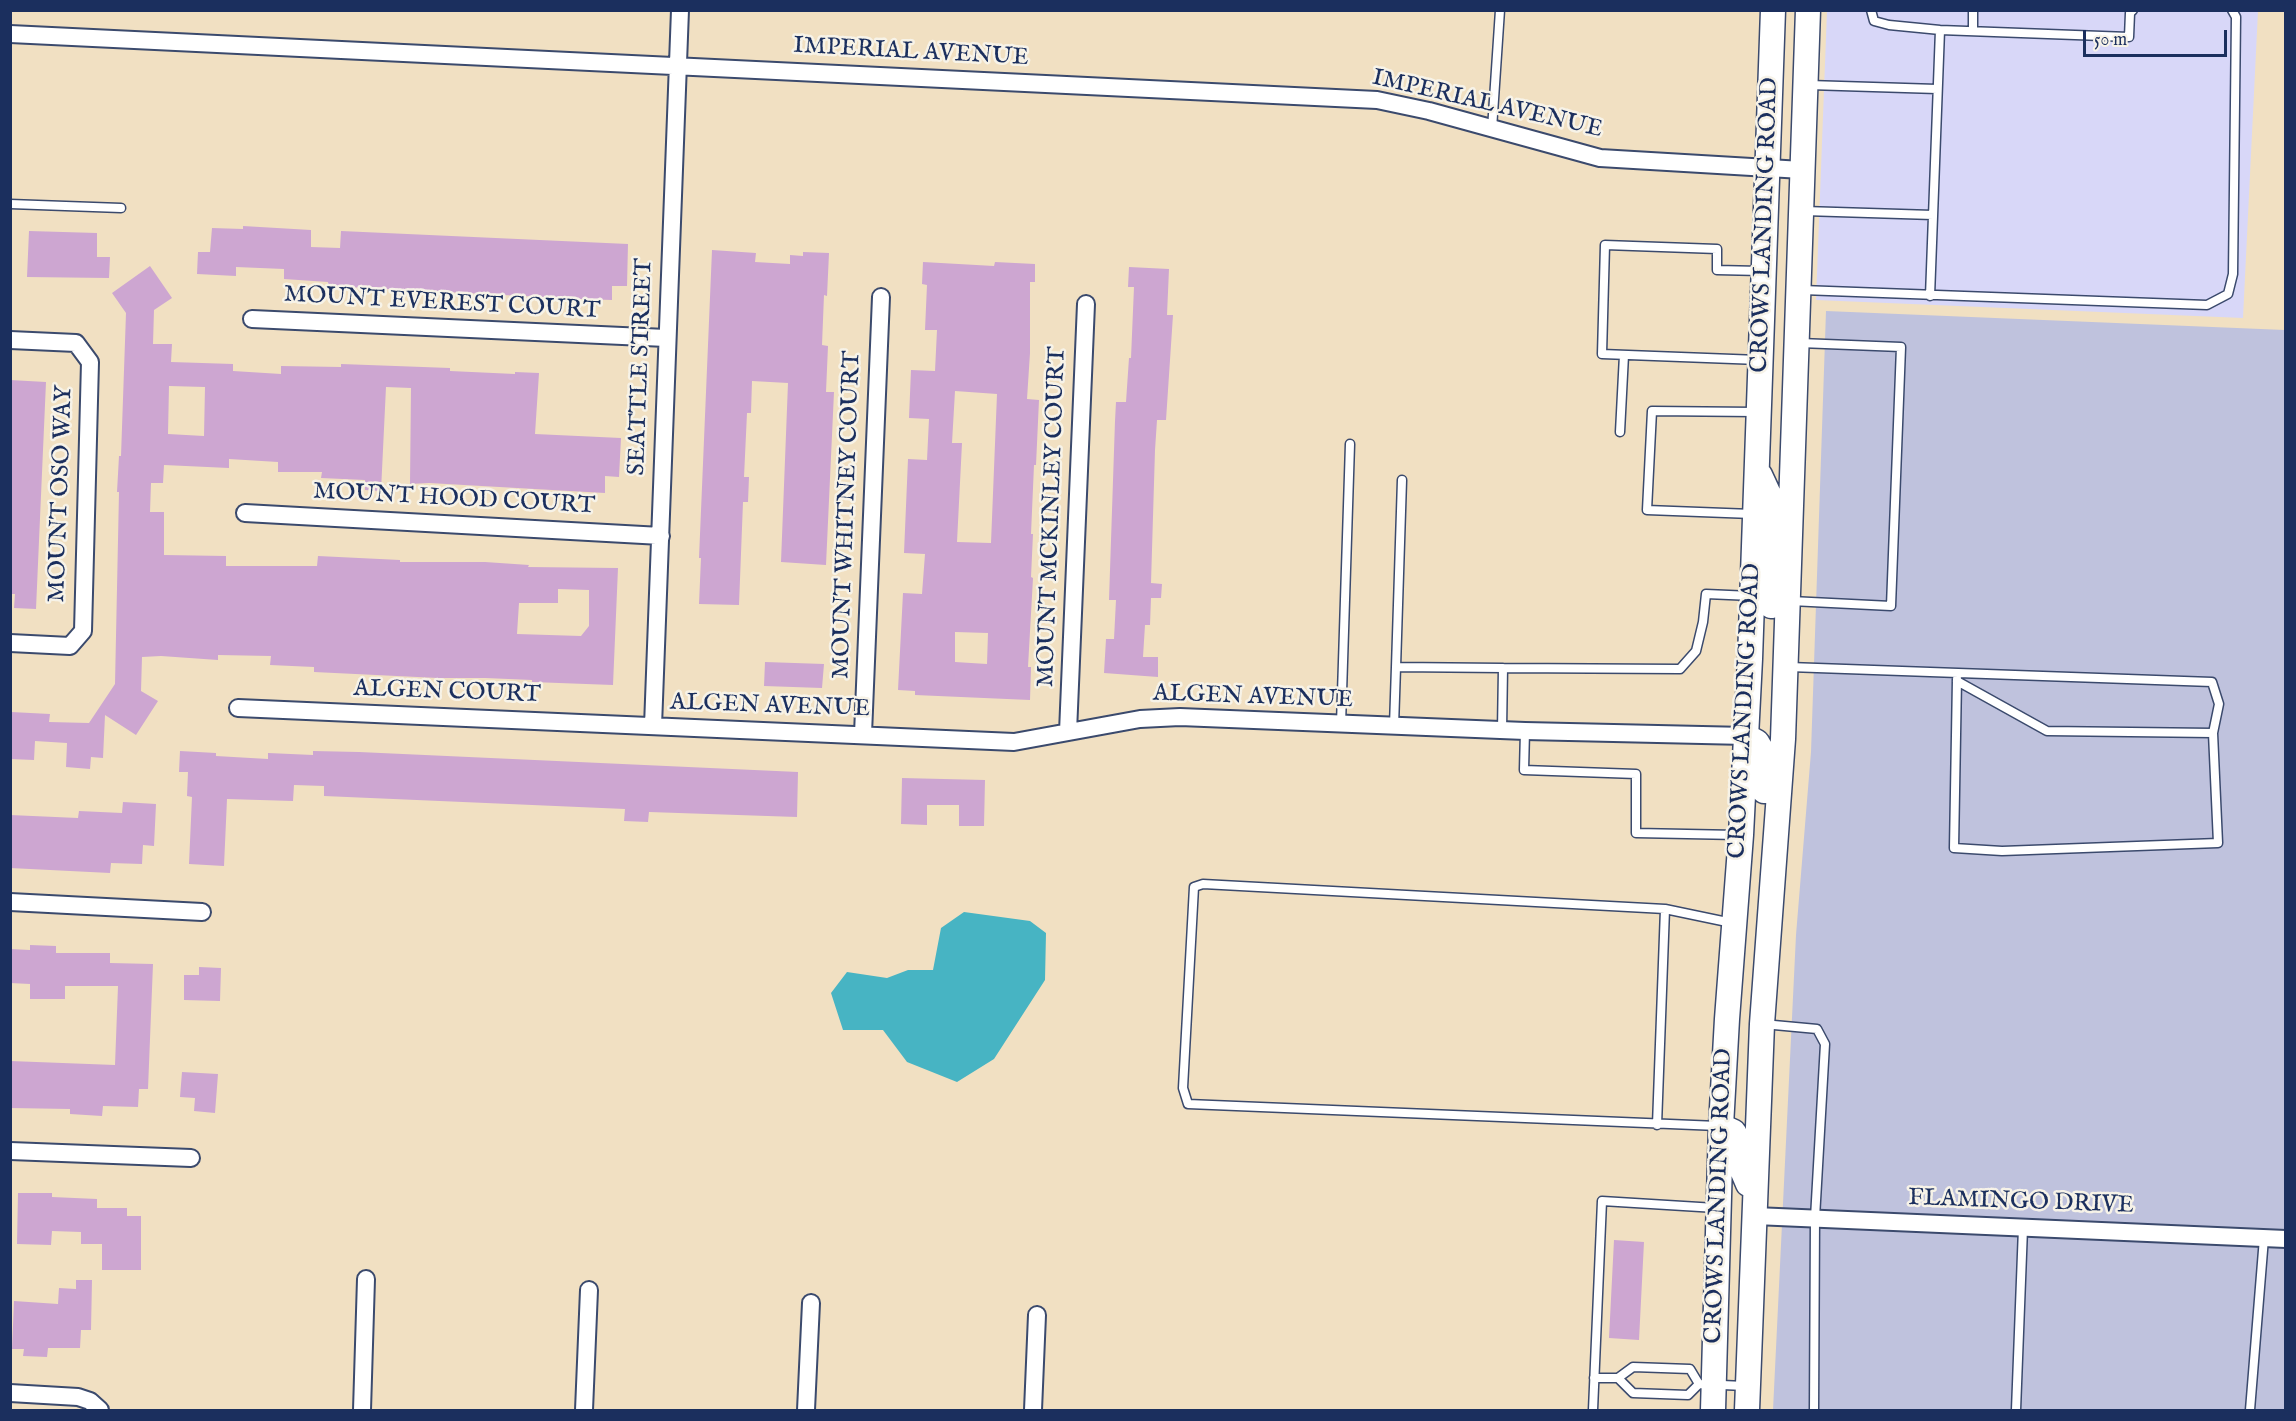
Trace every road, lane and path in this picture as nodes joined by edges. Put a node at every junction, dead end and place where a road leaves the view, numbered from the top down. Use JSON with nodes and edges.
{"nodes":[{"id":1,"x":680,"y":10,"type":"edge"},
{"id":2,"x":1500,"y":10,"type":"edge"},
{"id":3,"x":1773,"y":10,"type":"edge"},
{"id":4,"x":1791,"y":10,"type":"edge"},
{"id":5,"x":1808,"y":10,"type":"edge"},
{"id":6,"x":1871,"y":10,"type":"edge"},
{"id":7,"x":1973,"y":10,"type":"edge"},
{"id":8,"x":2133,"y":10,"type":"edge"},
{"id":9,"x":2232,"y":10,"type":"edge"},
{"id":10,"x":1940,"y":30,"type":"junction"},
{"id":11,"x":1973,"y":31,"type":"junction"},
{"id":12,"x":10,"y":34,"type":"edge"},
{"id":13,"x":678,"y":66,"type":"junction"},
{"id":14,"x":1805,"y":85,"type":"junction"},
{"id":15,"x":1937,"y":88,"type":"junction"},
{"id":16,"x":1492,"y":129,"type":"junction"},
{"id":17,"x":1767,"y":169,"type":"junction"},
{"id":18,"x":1802,"y":170,"type":"junction"},
{"id":19,"x":10,"y":204,"type":"edge"},
{"id":20,"x":121,"y":208,"type":"dead end"},
{"id":21,"x":1801,"y":211,"type":"junction"},
{"id":22,"x":1933,"y":215,"type":"junction"},
{"id":23,"x":1764,"y":271,"type":"junction"},
{"id":24,"x":1798,"y":290,"type":"junction"},
{"id":25,"x":1930,"y":296,"type":"junction"},
{"id":26,"x":881,"y":297,"type":"dead end"},
{"id":27,"x":1086,"y":304,"type":"dead end"},
{"id":28,"x":252,"y":319,"type":"dead end"},
{"id":29,"x":666,"y":338,"type":"junction"},
{"id":30,"x":10,"y":340,"type":"edge"},
{"id":31,"x":1797,"y":343,"type":"junction"},
{"id":32,"x":1624,"y":355,"type":"junction"},
{"id":33,"x":1761,"y":360,"type":"junction"},
{"id":34,"x":1760,"y":412,"type":"junction"},
{"id":35,"x":1620,"y":432,"type":"dead end"},
{"id":36,"x":1350,"y":444,"type":"dead end"},
{"id":37,"x":1757,"y":471,"type":"junction"},
{"id":38,"x":1402,"y":480,"type":"dead end"},
{"id":39,"x":245,"y":513,"type":"dead end"},
{"id":40,"x":1755,"y":514,"type":"junction"},
{"id":41,"x":661,"y":536,"type":"junction"},
{"id":42,"x":1752,"y":596,"type":"junction"},
{"id":43,"x":1788,"y":600,"type":"junction"},
{"id":44,"x":10,"y":644,"type":"edge"},
{"id":45,"x":1785,"y":666,"type":"junction"},
{"id":46,"x":1396,"y":667,"type":"junction"},
{"id":47,"x":1503,"y":668,"type":"junction"},
{"id":48,"x":1957,"y":677,"type":"junction"},
{"id":49,"x":238,"y":708,"type":"dead end"},
{"id":50,"x":1341,"y":725,"type":"junction"},
{"id":51,"x":653,"y":726,"type":"junction"},
{"id":52,"x":1394,"y":727,"type":"junction"},
{"id":53,"x":1502,"y":730,"type":"junction"},
{"id":54,"x":1525,"y":731,"type":"junction"},
{"id":55,"x":1068,"y":732,"type":"junction"},
{"id":56,"x":2213,"y":733,"type":"junction"},
{"id":57,"x":863,"y":734,"type":"junction"},
{"id":58,"x":1746,"y":736,"type":"junction"},
{"id":59,"x":1741,"y":835,"type":"junction"},
{"id":60,"x":1774,"y":860,"type":"junction"},
{"id":61,"x":10,"y":902,"type":"edge"},
{"id":62,"x":1665,"y":909,"type":"junction"},
{"id":63,"x":202,"y":912,"type":"dead end"},
{"id":64,"x":1734,"y":924,"type":"junction"},
{"id":65,"x":1762,"y":1024,"type":"junction"},
{"id":66,"x":1657,"y":1125,"type":"junction"},
{"id":67,"x":1721,"y":1126,"type":"junction"},
{"id":68,"x":10,"y":1151,"type":"edge"},
{"id":69,"x":191,"y":1158,"type":"dead end"},
{"id":70,"x":1719,"y":1208,"type":"junction"},
{"id":71,"x":1755,"y":1210,"type":"junction"},
{"id":72,"x":1815,"y":1218,"type":"junction"},
{"id":73,"x":2023,"y":1228,"type":"junction"},
{"id":74,"x":2264,"y":1238,"type":"junction"},
{"id":75,"x":2286,"y":1239,"type":"edge"},
{"id":76,"x":366,"y":1279,"type":"dead end"},
{"id":77,"x":589,"y":1290,"type":"dead end"},
{"id":78,"x":811,"y":1303,"type":"dead end"},
{"id":79,"x":1037,"y":1315,"type":"dead end"},
{"id":80,"x":1594,"y":1378,"type":"junction"},
{"id":81,"x":1618,"y":1378,"type":"junction"},
{"id":82,"x":1707,"y":1384,"type":"junction"},
{"id":83,"x":1748,"y":1386,"type":"junction"},
{"id":84,"x":10,"y":1393,"type":"edge"},
{"id":85,"x":100,"y":1410,"type":"edge"},
{"id":86,"x":362,"y":1410,"type":"edge"},
{"id":87,"x":584,"y":1410,"type":"edge"},
{"id":88,"x":807,"y":1410,"type":"edge"},
{"id":89,"x":1033,"y":1410,"type":"edge"},
{"id":90,"x":1593,"y":1410,"type":"edge"},
{"id":91,"x":1713,"y":1410,"type":"edge"},
{"id":92,"x":1747,"y":1410,"type":"edge"},
{"id":93,"x":1814,"y":1410,"type":"edge"},
{"id":94,"x":2016,"y":1410,"type":"edge"},
{"id":95,"x":2250,"y":1410,"type":"edge"}],
"edges":[{"from":1,"to":13,"type":"street","name":"SEATTLE STREET"},
{"from":2,"to":16,"type":"lane"},
{"from":3,"to":17,"type":"main road","name":"CROWS LANDING ROAD"},
{"from":4,"to":14,"type":"main road"},
{"from":5,"to":14,"type":"main road","name":"CROWS LANDING ROAD"},
{"from":6,"to":10,"type":"lane"},
{"from":7,"to":11,"type":"lane"},
{"from":8,"to":11,"type":"lane"},
{"from":9,"to":25,"type":"lane"},
{"from":10,"to":11,"type":"lane"},
{"from":10,"to":15,"type":"lane"},
{"from":12,"to":13,"type":"street","name":"IMPERIAL AVENUE"},
{"from":13,"to":16,"type":"street","name":"IMPERIAL AVENUE"},
{"from":13,"to":29,"type":"street","name":"SEATTLE STREET"},
{"from":14,"to":15,"type":"lane"},
{"from":14,"to":18,"type":"main road","name":"CROWS LANDING ROAD"},
{"from":15,"to":22,"type":"lane"},
{"from":16,"to":17,"type":"street","name":"IMPERIAL AVENUE"},
{"from":17,"to":18,"type":"street","name":"IMPERIAL AVENUE"},
{"from":17,"to":23,"type":"main road","name":"CROWS LANDING ROAD"},
{"from":18,"to":21,"type":"main road","name":"CROWS LANDING ROAD"},
{"from":19,"to":20,"type":"lane"},
{"from":21,"to":22,"type":"lane"},
{"from":21,"to":24,"type":"main road","name":"CROWS LANDING ROAD"},
{"from":22,"to":25,"type":"lane"},
{"from":23,"to":32,"type":"lane"},
{"from":23,"to":33,"type":"main road","name":"CROWS LANDING ROAD"},
{"from":24,"to":25,"type":"lane"},
{"from":24,"to":31,"type":"main road","name":"CROWS LANDING ROAD"},
{"from":26,"to":57,"type":"street","name":"MOUNT WHITNEY COURT"},
{"from":27,"to":55,"type":"street","name":"MOUNT MCKINLEY COURT"},
{"from":28,"to":29,"type":"street","name":"MOUNT EVEREST COURT"},
{"from":29,"to":41,"type":"street","name":"SEATTLE STREET"},
{"from":30,"to":44,"type":"street","name":"MOUNT OSO WAY"},
{"from":31,"to":43,"type":"main road","name":"CROWS LANDING ROAD"},
{"from":31,"to":43,"type":"lane"},
{"from":32,"to":33,"type":"lane"},
{"from":32,"to":35,"type":"lane"},
{"from":33,"to":34,"type":"main road","name":"CROWS LANDING ROAD"},
{"from":34,"to":37,"type":"main road","name":"CROWS LANDING ROAD"},
{"from":34,"to":40,"type":"lane"},
{"from":36,"to":50,"type":"lane"},
{"from":37,"to":40,"type":"main road","name":"CROWS LANDING ROAD"},
{"from":37,"to":45,"type":"main road"},
{"from":38,"to":46,"type":"lane"},
{"from":39,"to":41,"type":"street","name":"MOUNT HOOD COURT"},
{"from":40,"to":42,"type":"main road","name":"CROWS LANDING ROAD"},
{"from":41,"to":51,"type":"street","name":"SEATTLE STREET"},
{"from":42,"to":47,"type":"lane"},
{"from":42,"to":58,"type":"main road","name":"CROWS LANDING ROAD"},
{"from":43,"to":45,"type":"main road","name":"CROWS LANDING ROAD"},
{"from":45,"to":48,"type":"lane"},
{"from":45,"to":60,"type":"main road","name":"CROWS LANDING ROAD"},
{"from":46,"to":47,"type":"lane"},
{"from":46,"to":52,"type":"lane"},
{"from":47,"to":53,"type":"lane"},
{"from":48,"to":56,"type":"lane"},
{"from":48,"to":56,"type":"lane"},
{"from":48,"to":56,"type":"lane"},
{"from":49,"to":51,"type":"street","name":"ALGEN COURT"},
{"from":50,"to":52,"type":"street","name":"ALGEN AVENUE"},
{"from":50,"to":55,"type":"street","name":"ALGEN AVENUE"},
{"from":51,"to":57,"type":"street","name":"ALGEN AVENUE"},
{"from":52,"to":53,"type":"street","name":"ALGEN AVENUE"},
{"from":53,"to":54,"type":"street","name":"ALGEN AVENUE"},
{"from":54,"to":58,"type":"street","name":"ALGEN AVENUE"},
{"from":54,"to":59,"type":"lane"},
{"from":55,"to":57,"type":"street","name":"ALGEN AVENUE"},
{"from":58,"to":59,"type":"main road","name":"CROWS LANDING ROAD"},
{"from":58,"to":60,"type":"main road"},
{"from":59,"to":64,"type":"main road","name":"CROWS LANDING ROAD"},
{"from":60,"to":65,"type":"main road","name":"CROWS LANDING ROAD"},
{"from":61,"to":63,"type":"street"},
{"from":62,"to":64,"type":"lane"},
{"from":62,"to":66,"type":"lane"},
{"from":62,"to":66,"type":"lane"},
{"from":64,"to":67,"type":"main road","name":"CROWS LANDING ROAD"},
{"from":65,"to":71,"type":"main road","name":"CROWS LANDING ROAD"},
{"from":65,"to":72,"type":"lane"},
{"from":66,"to":67,"type":"lane"},
{"from":67,"to":70,"type":"main road","name":"CROWS LANDING ROAD"},
{"from":67,"to":71,"type":"main road"},
{"from":68,"to":69,"type":"street"},
{"from":70,"to":80,"type":"lane"},
{"from":70,"to":82,"type":"main road","name":"CROWS LANDING ROAD"},
{"from":71,"to":72,"type":"street","name":"FLAMINGO DRIVE"},
{"from":71,"to":83,"type":"main road","name":"CROWS LANDING ROAD"},
{"from":72,"to":73,"type":"street","name":"FLAMINGO DRIVE"},
{"from":72,"to":93,"type":"lane"},
{"from":73,"to":74,"type":"street","name":"FLAMINGO DRIVE"},
{"from":73,"to":94,"type":"lane"},
{"from":74,"to":75,"type":"street","name":"FLAMINGO DRIVE"},
{"from":74,"to":95,"type":"lane"},
{"from":76,"to":86,"type":"street"},
{"from":77,"to":87,"type":"street"},
{"from":78,"to":88,"type":"street"},
{"from":79,"to":89,"type":"street"},
{"from":80,"to":81,"type":"lane"},
{"from":80,"to":90,"type":"lane"},
{"from":81,"to":82,"type":"lane"},
{"from":81,"to":82,"type":"lane"},
{"from":82,"to":83,"type":"lane"},
{"from":82,"to":91,"type":"main road","name":"CROWS LANDING ROAD"},
{"from":83,"to":92,"type":"main road","name":"CROWS LANDING ROAD"},
{"from":84,"to":85,"type":"street"}]}
